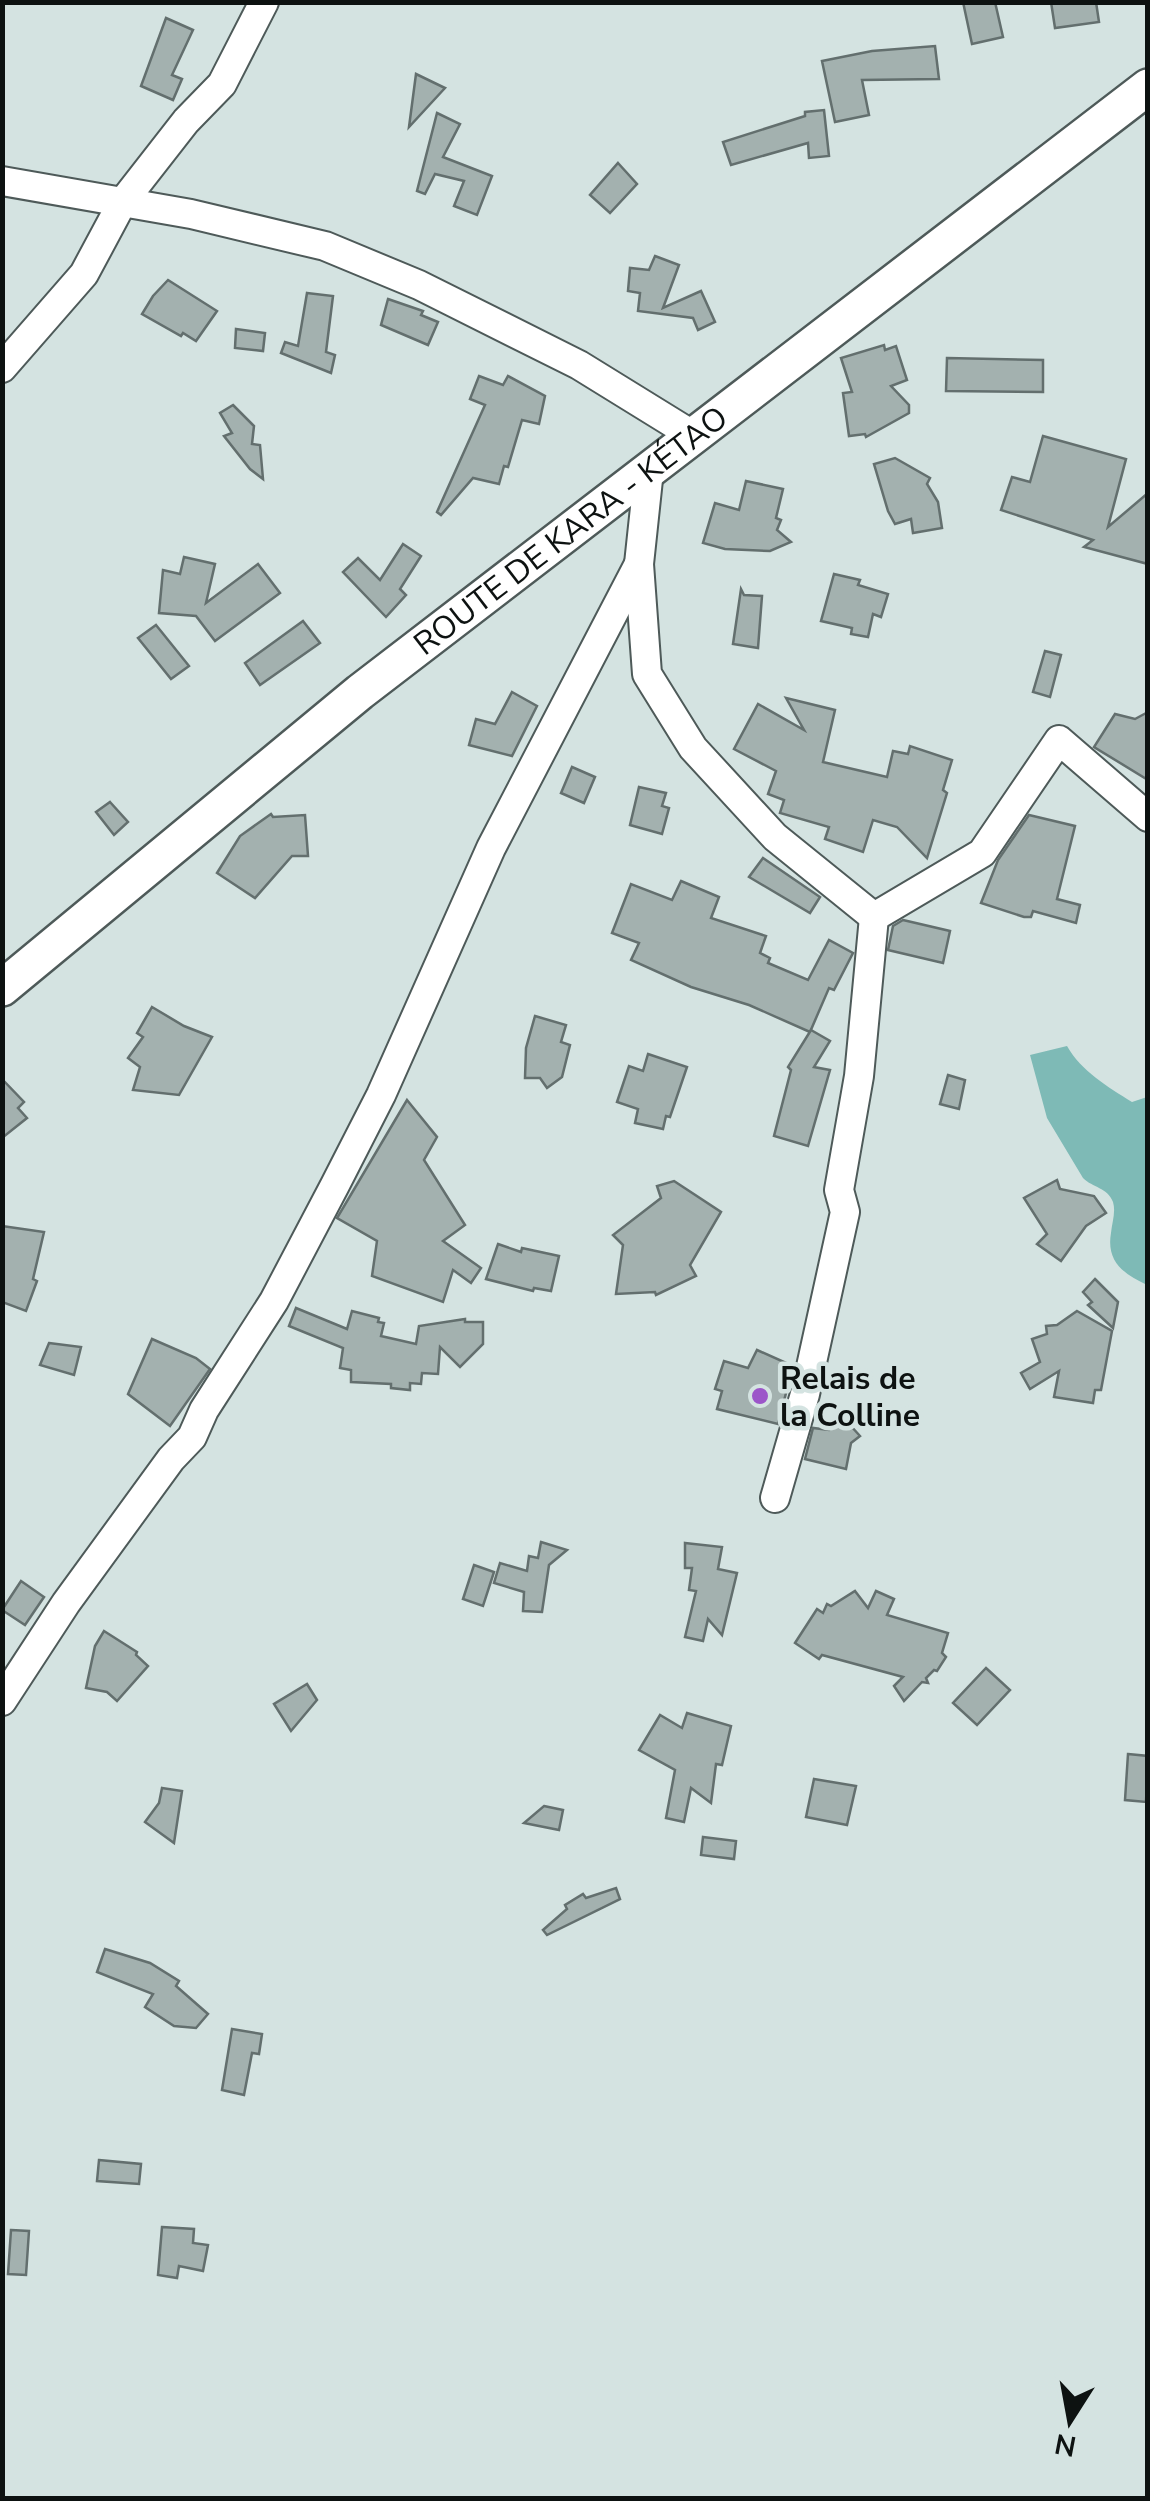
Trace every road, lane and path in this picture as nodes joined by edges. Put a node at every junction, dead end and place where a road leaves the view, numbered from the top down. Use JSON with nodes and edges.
{"nodes":[{"id":1,"x":264,"y":2,"type":"edge"},
{"id":2,"x":1148,"y":87,"type":"edge"},
{"id":3,"x":2,"y":181,"type":"edge"},
{"id":4,"x":122,"y":203,"type":"junction"},
{"id":5,"x":2,"y":368,"type":"edge"},
{"id":6,"x":694,"y":436,"type":"junction"},
{"id":7,"x":649,"y":470,"type":"junction"},
{"id":8,"x":639,"y":564,"type":"junction"},
{"id":9,"x":1148,"y":817,"type":"edge"},
{"id":10,"x":874,"y":917,"type":"junction"},
{"id":11,"x":2,"y":988,"type":"edge"},
{"id":12,"x":774,"y":1498,"type":"dead end"},
{"id":13,"x":2,"y":1701,"type":"edge"}],
"edges":[{"from":1,"to":4,"type":"street"},
{"from":2,"to":6,"type":"main road","name":"ROUTE DE KARA - KÉTAO"},
{"from":3,"to":4,"type":"street"},
{"from":4,"to":5,"type":"street"},
{"from":4,"to":6,"type":"street"},
{"from":6,"to":7,"type":"main road","name":"ROUTE DE KARA - KÉTAO"},
{"from":7,"to":8,"type":"street"},
{"from":7,"to":11,"type":"main road","name":"ROUTE DE KARA - KÉTAO"},
{"from":8,"to":10,"type":"street"},
{"from":8,"to":13,"type":"street"},
{"from":9,"to":10,"type":"street"},
{"from":10,"to":12,"type":"street"}]}
